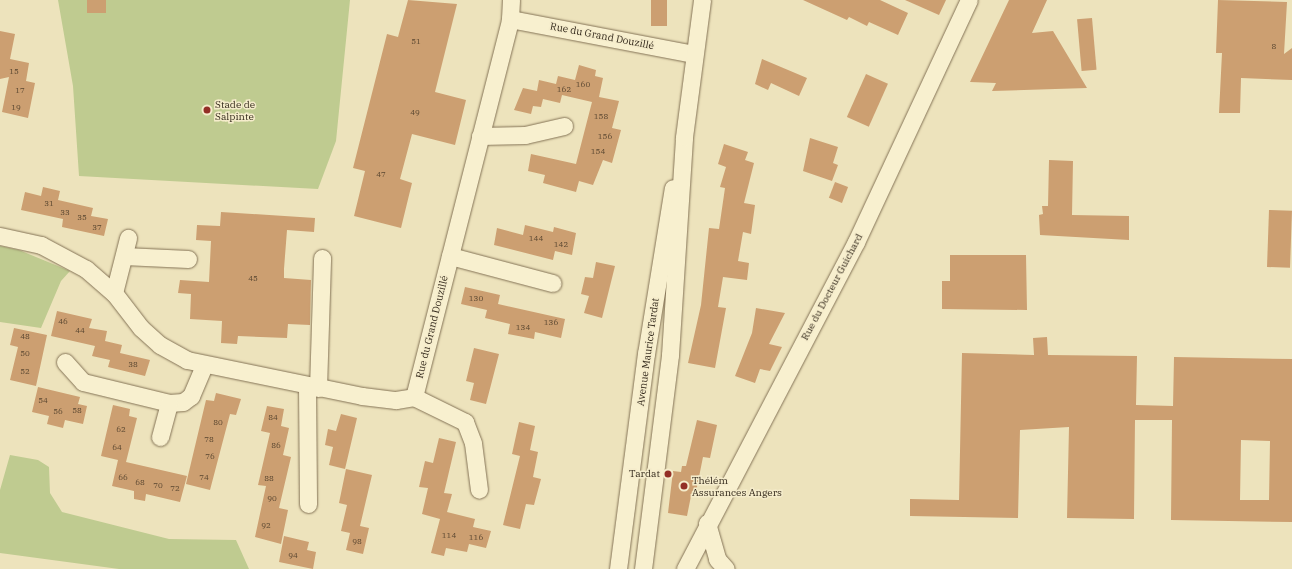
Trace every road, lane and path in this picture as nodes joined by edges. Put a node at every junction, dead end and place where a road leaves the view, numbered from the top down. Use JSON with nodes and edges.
{"nodes":[{"id":1,"x":511,"y":0,"type":"edge"},
{"id":2,"x":702,"y":0,"type":"edge"},
{"id":3,"x":969,"y":0,"type":"edge"},
{"id":4,"x":510,"y":19,"type":"junction"},
{"id":5,"x":694,"y":54,"type":"junction"},
{"id":6,"x":564,"y":126,"type":"dead end"},
{"id":7,"x":480,"y":136,"type":"junction"},
{"id":8,"x":684,"y":137,"type":"junction"},
{"id":9,"x":0,"y":236,"type":"edge"},
{"id":10,"x":128,"y":238,"type":"dead end"},
{"id":11,"x":124,"y":256,"type":"junction"},
{"id":12,"x":450,"y":256,"type":"junction"},
{"id":13,"x":322,"y":258,"type":"dead end"},
{"id":14,"x":188,"y":259,"type":"dead end"},
{"id":15,"x":552,"y":283,"type":"dead end"},
{"id":16,"x":114,"y":293,"type":"junction"},
{"id":17,"x":65,"y":362,"type":"dead end"},
{"id":18,"x":204,"y":365,"type":"junction"},
{"id":19,"x":312,"y":387,"type":"junction"},
{"id":20,"x":414,"y":397,"type":"junction"},
{"id":21,"x":169,"y":403,"type":"junction"},
{"id":22,"x":160,"y":437,"type":"dead end"},
{"id":23,"x":479,"y":490,"type":"dead end"},
{"id":24,"x":308,"y":504,"type":"dead end"},
{"id":25,"x":707,"y":523,"type":"junction"},
{"id":26,"x":618,"y":569,"type":"edge"},
{"id":27,"x":643,"y":569,"type":"edge"},
{"id":28,"x":685,"y":569,"type":"edge"},
{"id":29,"x":726,"y":569,"type":"edge"}],
"edges":[{"from":1,"to":4,"type":"street","name":"Rue du Grand Douzillé"},
{"from":2,"to":5,"type":"street","name":"Avenue Maurice Tardat"},
{"from":3,"to":25,"type":"street","name":"Rue du Docteur Guichard"},
{"from":4,"to":5,"type":"street","name":"Rue du Grand Douzillé"},
{"from":4,"to":7,"type":"street","name":"Rue du Grand Douzillé"},
{"from":5,"to":8,"type":"street","name":"Avenue Maurice Tardat"},
{"from":6,"to":7,"type":"street"},
{"from":7,"to":12,"type":"street","name":"Rue du Grand Douzillé"},
{"from":8,"to":26,"type":"street","name":"Avenue Maurice Tardat"},
{"from":8,"to":27,"type":"street","name":"Avenue Maurice Tardat"},
{"from":9,"to":16,"type":"street"},
{"from":10,"to":11,"type":"street"},
{"from":11,"to":14,"type":"street"},
{"from":11,"to":16,"type":"street"},
{"from":12,"to":15,"type":"street"},
{"from":12,"to":20,"type":"street","name":"Rue du Grand Douzillé"},
{"from":13,"to":19,"type":"street"},
{"from":16,"to":18,"type":"street"},
{"from":17,"to":21,"type":"street"},
{"from":18,"to":19,"type":"street"},
{"from":18,"to":21,"type":"street"},
{"from":19,"to":20,"type":"street"},
{"from":19,"to":24,"type":"street"},
{"from":20,"to":23,"type":"street"},
{"from":21,"to":22,"type":"street"},
{"from":25,"to":28,"type":"street","name":"Rue du Docteur Guichard"},
{"from":25,"to":29,"type":"street"}]}
